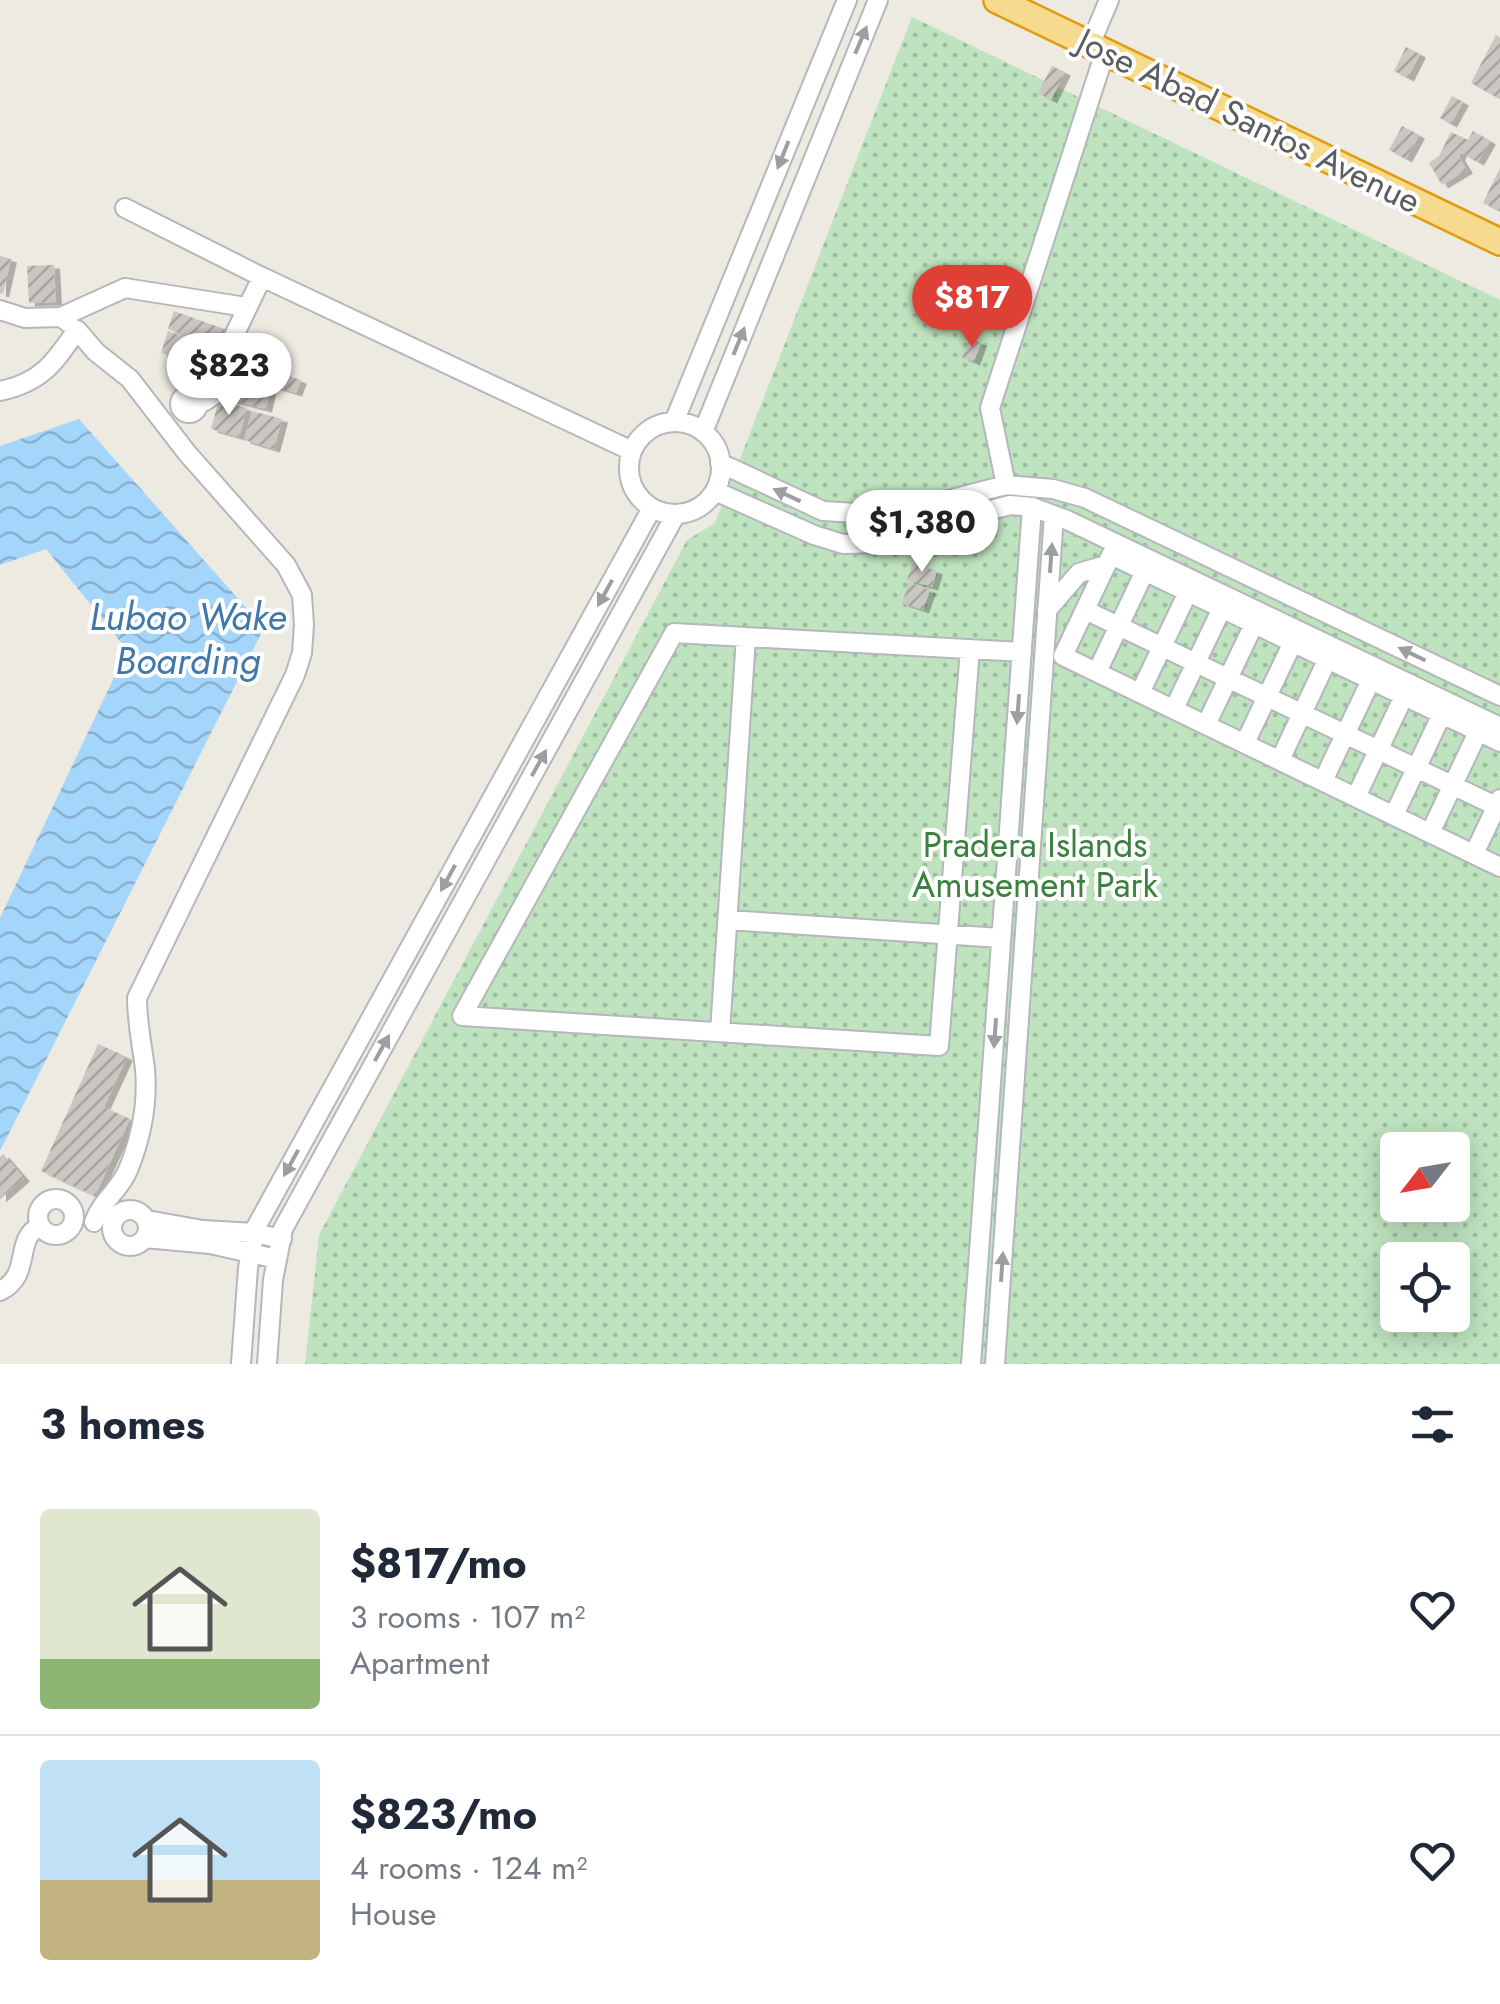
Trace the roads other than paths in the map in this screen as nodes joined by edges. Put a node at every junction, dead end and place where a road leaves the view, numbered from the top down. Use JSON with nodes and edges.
{"nodes":[{"id":1,"x":847,"y":0,"type":"edge"},
{"id":2,"x":878,"y":0,"type":"edge"},
{"id":3,"x":998,"y":0,"type":"edge"},
{"id":4,"x":1109,"y":0,"type":"edge"},
{"id":5,"x":1097,"y":49,"type":"junction"},
{"id":6,"x":814,"y":80,"type":"junction"},
{"id":7,"x":840,"y":90,"type":"junction"},
{"id":8,"x":125,"y":208,"type":"dead end"},
{"id":9,"x":1500,"y":242,"type":"edge"},
{"id":10,"x":262,"y":277,"type":"junction"},
{"id":11,"x":246,"y":307,"type":"junction"},
{"id":12,"x":0,"y":310,"type":"edge"},
{"id":13,"x":62,"y":317,"type":"junction"},
{"id":14,"x":77,"y":330,"type":"junction"},
{"id":15,"x":0,"y":391,"type":"edge"},
{"id":16,"x":162,"y":421,"type":"junction"},
{"id":17,"x":674,"y":422,"type":"junction"},
{"id":18,"x":703,"y":432,"type":"junction"},
{"id":19,"x":632,"y":451,"type":"junction"},
{"id":20,"x":720,"y":464,"type":"junction"},
{"id":21,"x":1006,"y":485,"type":"junction"},
{"id":22,"x":715,"y":491,"type":"junction"},
{"id":23,"x":1032,"y":507,"type":"junction"},
{"id":24,"x":652,"y":508,"type":"junction"},
{"id":25,"x":676,"y":514,"type":"junction"},
{"id":26,"x":1054,"y":515,"type":"junction"},
{"id":27,"x":1106,"y":565,"type":"junction"},
{"id":28,"x":1145,"y":571,"type":"junction"},
{"id":29,"x":1188,"y":592,"type":"junction"},
{"id":30,"x":1222,"y":608,"type":"junction"},
{"id":31,"x":1085,"y":610,"type":"junction"},
{"id":32,"x":1047,"y":611,"type":"junction"},
{"id":33,"x":1254,"y":624,"type":"junction"},
{"id":34,"x":1119,"y":626,"type":"junction"},
{"id":35,"x":746,"y":637,"type":"junction"},
{"id":36,"x":1293,"y":642,"type":"junction"},
{"id":37,"x":1162,"y":646,"type":"junction"},
{"id":38,"x":970,"y":649,"type":"junction"},
{"id":39,"x":1022,"y":652,"type":"junction"},
{"id":40,"x":1331,"y":654,"type":"junction"},
{"id":41,"x":1196,"y":662,"type":"junction"},
{"id":42,"x":1097,"y":672,"type":"junction"},
{"id":43,"x":1228,"y":678,"type":"junction"},
{"id":44,"x":1371,"y":680,"type":"junction"},
{"id":45,"x":1140,"y":693,"type":"junction"},
{"id":46,"x":1404,"y":696,"type":"junction"},
{"id":47,"x":1500,"y":696,"type":"edge"},
{"id":48,"x":1267,"y":697,"type":"junction"},
{"id":49,"x":1174,"y":709,"type":"junction"},
{"id":50,"x":1302,"y":713,"type":"junction"},
{"id":51,"x":1442,"y":714,"type":"junction"},
{"id":52,"x":1206,"y":724,"type":"junction"},
{"id":53,"x":1500,"y":727,"type":"edge"},
{"id":54,"x":1478,"y":732,"type":"junction"},
{"id":55,"x":1345,"y":734,"type":"junction"},
{"id":56,"x":1500,"y":742,"type":"edge"},
{"id":57,"x":1245,"y":744,"type":"junction"},
{"id":58,"x":1378,"y":750,"type":"junction"},
{"id":59,"x":1280,"y":760,"type":"junction"},
{"id":60,"x":1416,"y":768,"type":"junction"},
{"id":61,"x":1323,"y":781,"type":"junction"},
{"id":62,"x":1453,"y":786,"type":"junction"},
{"id":63,"x":1356,"y":797,"type":"junction"},
{"id":64,"x":1499,"y":804,"type":"edge"},
{"id":65,"x":1394,"y":815,"type":"junction"},
{"id":66,"x":1430,"y":833,"type":"junction"},
{"id":67,"x":1474,"y":854,"type":"junction"},
{"id":68,"x":1500,"y":866,"type":"edge"},
{"id":69,"x":728,"y":920,"type":"junction"},
{"id":70,"x":948,"y":934,"type":"junction"},
{"id":71,"x":1001,"y":938,"type":"junction"},
{"id":72,"x":720,"y":1032,"type":"junction"},
{"id":73,"x":74,"y":1220,"type":"junction"},
{"id":74,"x":103,"y":1224,"type":"junction"},
{"id":75,"x":40,"y":1226,"type":"junction"},
{"id":76,"x":146,"y":1229,"type":"junction"},
{"id":77,"x":255,"y":1232,"type":"junction"},
{"id":78,"x":282,"y":1239,"type":"junction"},
{"id":79,"x":250,"y":1254,"type":"junction"},
{"id":80,"x":277,"y":1259,"type":"junction"},
{"id":81,"x":0,"y":1291,"type":"edge"},
{"id":82,"x":241,"y":1364,"type":"edge"},
{"id":83,"x":267,"y":1364,"type":"edge"},
{"id":84,"x":971,"y":1364,"type":"edge"},
{"id":85,"x":996,"y":1364,"type":"edge"}],
"edges":[{"from":1,"to":6,"type":"street"},
{"from":7,"to":2,"type":"street","one_way":true},
{"from":3,"to":5,"type":"highway","name":"Jose Abad Santos Avenue"},
{"from":4,"to":5,"type":"street"},
{"from":5,"to":9,"type":"highway","name":"Jose Abad Santos Avenue"},
{"from":5,"to":21,"type":"street"},
{"from":6,"to":7,"type":"street"},
{"from":6,"to":17,"type":"street","one_way":true},
{"from":18,"to":7,"type":"street","one_way":true},
{"from":8,"to":10,"type":"street"},
{"from":10,"to":11,"type":"street"},
{"from":10,"to":19,"type":"street"},
{"from":11,"to":13,"type":"street"},
{"from":11,"to":16,"type":"street"},
{"from":12,"to":13,"type":"street"},
{"from":13,"to":14,"type":"street"},
{"from":14,"to":15,"type":"street"},
{"from":14,"to":16,"type":"street"},
{"from":16,"to":74,"type":"street"},
{"from":17,"to":18,"type":"street"},
{"from":17,"to":19,"type":"street"},
{"from":18,"to":20,"type":"street"},
{"from":19,"to":24,"type":"street"},
{"from":21,"to":20,"type":"street","one_way":true},
{"from":20,"to":22,"type":"street"},
{"from":47,"to":21,"type":"street","one_way":true},
{"from":22,"to":23,"type":"street"},
{"from":22,"to":25,"type":"street"},
{"from":23,"to":26,"type":"street"},
{"from":23,"to":39,"type":"street"},
{"from":24,"to":25,"type":"street"},
{"from":24,"to":77,"type":"street","one_way":true},
{"from":78,"to":25,"type":"street","one_way":true},
{"from":32,"to":26,"type":"street","one_way":true},
{"from":26,"to":40,"type":"street"},
{"from":27,"to":28,"type":"street"},
{"from":27,"to":31,"type":"street"},
{"from":27,"to":32,"type":"street"},
{"from":28,"to":29,"type":"street"},
{"from":28,"to":34,"type":"street"},
{"from":29,"to":30,"type":"street"},
{"from":29,"to":37,"type":"street"},
{"from":30,"to":33,"type":"street"},
{"from":30,"to":41,"type":"street"},
{"from":31,"to":34,"type":"street"},
{"from":31,"to":42,"type":"street"},
{"from":85,"to":32,"type":"street","one_way":true},
{"from":33,"to":36,"type":"street"},
{"from":33,"to":43,"type":"street"},
{"from":34,"to":37,"type":"street"},
{"from":34,"to":42,"type":"street"},
{"from":35,"to":38,"type":"street"},
{"from":35,"to":69,"type":"street"},
{"from":35,"to":72,"type":"street"},
{"from":36,"to":40,"type":"street"},
{"from":36,"to":48,"type":"street"},
{"from":37,"to":41,"type":"street"},
{"from":37,"to":45,"type":"street"},
{"from":38,"to":39,"type":"street"},
{"from":38,"to":70,"type":"street"},
{"from":39,"to":71,"type":"street","one_way":true},
{"from":40,"to":44,"type":"street"},
{"from":40,"to":50,"type":"street"},
{"from":40,"to":53,"type":"street"},
{"from":41,"to":43,"type":"street"},
{"from":41,"to":49,"type":"street"},
{"from":42,"to":45,"type":"street"},
{"from":43,"to":48,"type":"street"},
{"from":43,"to":52,"type":"street"},
{"from":44,"to":46,"type":"street"},
{"from":44,"to":55,"type":"street"},
{"from":45,"to":49,"type":"street"},
{"from":46,"to":51,"type":"street"},
{"from":46,"to":58,"type":"street"},
{"from":48,"to":50,"type":"street"},
{"from":48,"to":57,"type":"street"},
{"from":49,"to":52,"type":"street"},
{"from":50,"to":55,"type":"street"},
{"from":50,"to":59,"type":"street"},
{"from":51,"to":54,"type":"street"},
{"from":51,"to":60,"type":"street"},
{"from":52,"to":57,"type":"street"},
{"from":54,"to":56,"type":"street"},
{"from":54,"to":62,"type":"street"},
{"from":55,"to":58,"type":"street"},
{"from":55,"to":61,"type":"street"},
{"from":57,"to":59,"type":"street"},
{"from":58,"to":60,"type":"street"},
{"from":58,"to":63,"type":"street"},
{"from":59,"to":61,"type":"street"},
{"from":60,"to":62,"type":"street"},
{"from":60,"to":65,"type":"street"},
{"from":61,"to":63,"type":"street"},
{"from":62,"to":64,"type":"street"},
{"from":62,"to":66,"type":"street"},
{"from":63,"to":65,"type":"street"},
{"from":64,"to":67,"type":"street"},
{"from":65,"to":66,"type":"street"},
{"from":66,"to":67,"type":"street"},
{"from":67,"to":68,"type":"street"},
{"from":69,"to":70,"type":"street"},
{"from":69,"to":72,"type":"street"},
{"from":70,"to":71,"type":"street"},
{"from":70,"to":72,"type":"street"},
{"from":71,"to":84,"type":"street","one_way":true},
{"from":73,"to":74,"type":"street"},
{"from":73,"to":75,"type":"street"},
{"from":73,"to":75,"type":"street"},
{"from":74,"to":76,"type":"street"},
{"from":74,"to":76,"type":"street"},
{"from":75,"to":81,"type":"street"},
{"from":76,"to":77,"type":"street"},
{"from":76,"to":79,"type":"street"},
{"from":77,"to":78,"type":"street"},
{"from":77,"to":79,"type":"street"},
{"from":78,"to":80,"type":"street"},
{"from":79,"to":80,"type":"street"},
{"from":79,"to":82,"type":"street"},
{"from":80,"to":83,"type":"street"}]}
